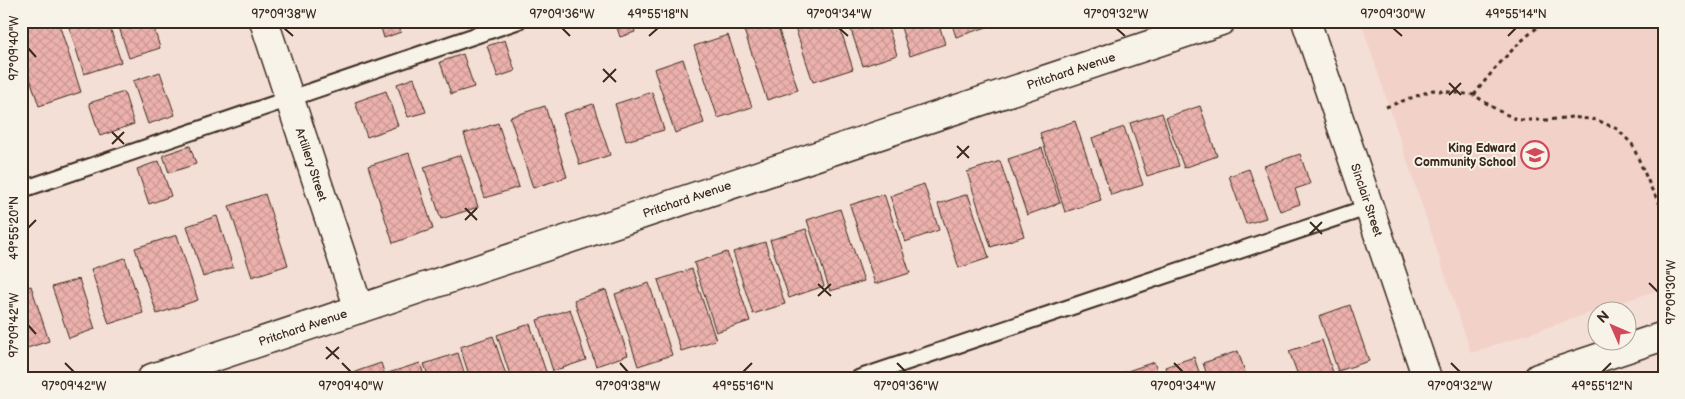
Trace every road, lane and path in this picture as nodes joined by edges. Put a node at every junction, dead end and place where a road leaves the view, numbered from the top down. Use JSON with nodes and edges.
{"nodes":[{"id":1,"x":264,"y":21,"type":"edge"},
{"id":2,"x":518,"y":21,"type":"edge"},
{"id":3,"x":1221,"y":21,"type":"edge"},
{"id":4,"x":1306,"y":21,"type":"edge"},
{"id":5,"x":1546,"y":21,"type":"edge"},
{"id":6,"x":1474,"y":94,"type":"junction"},
{"id":7,"x":290,"y":99,"type":"junction"},
{"id":8,"x":1386,"y":107,"type":"dead end"},
{"id":9,"x":21,"y":190,"type":"edge"},
{"id":10,"x":1369,"y":206,"type":"junction"},
{"id":11,"x":1664,"y":210,"type":"edge"},
{"id":12,"x":359,"y":309,"type":"junction"},
{"id":13,"x":1664,"y":336,"type":"edge"},
{"id":14,"x":152,"y":378,"type":"edge"},
{"id":15,"x":858,"y":378,"type":"edge"},
{"id":16,"x":1427,"y":378,"type":"edge"},
{"id":17,"x":1538,"y":378,"type":"edge"}],
"edges":[{"from":1,"to":7,"type":"street","name":"Artillery Street"},
{"from":2,"to":7,"type":"lane"},
{"from":3,"to":12,"type":"street","name":"Pritchard Avenue"},
{"from":4,"to":10,"type":"street","name":"Sinclair Street"},
{"from":5,"to":6,"type":"path"},
{"from":6,"to":8,"type":"path"},
{"from":6,"to":11,"type":"path"},
{"from":7,"to":9,"type":"lane"},
{"from":7,"to":12,"type":"street","name":"Artillery Street"},
{"from":10,"to":15,"type":"lane"},
{"from":10,"to":16,"type":"street","name":"Sinclair Street"},
{"from":12,"to":14,"type":"street","name":"Pritchard Avenue"},
{"from":13,"to":17,"type":"street"}]}
